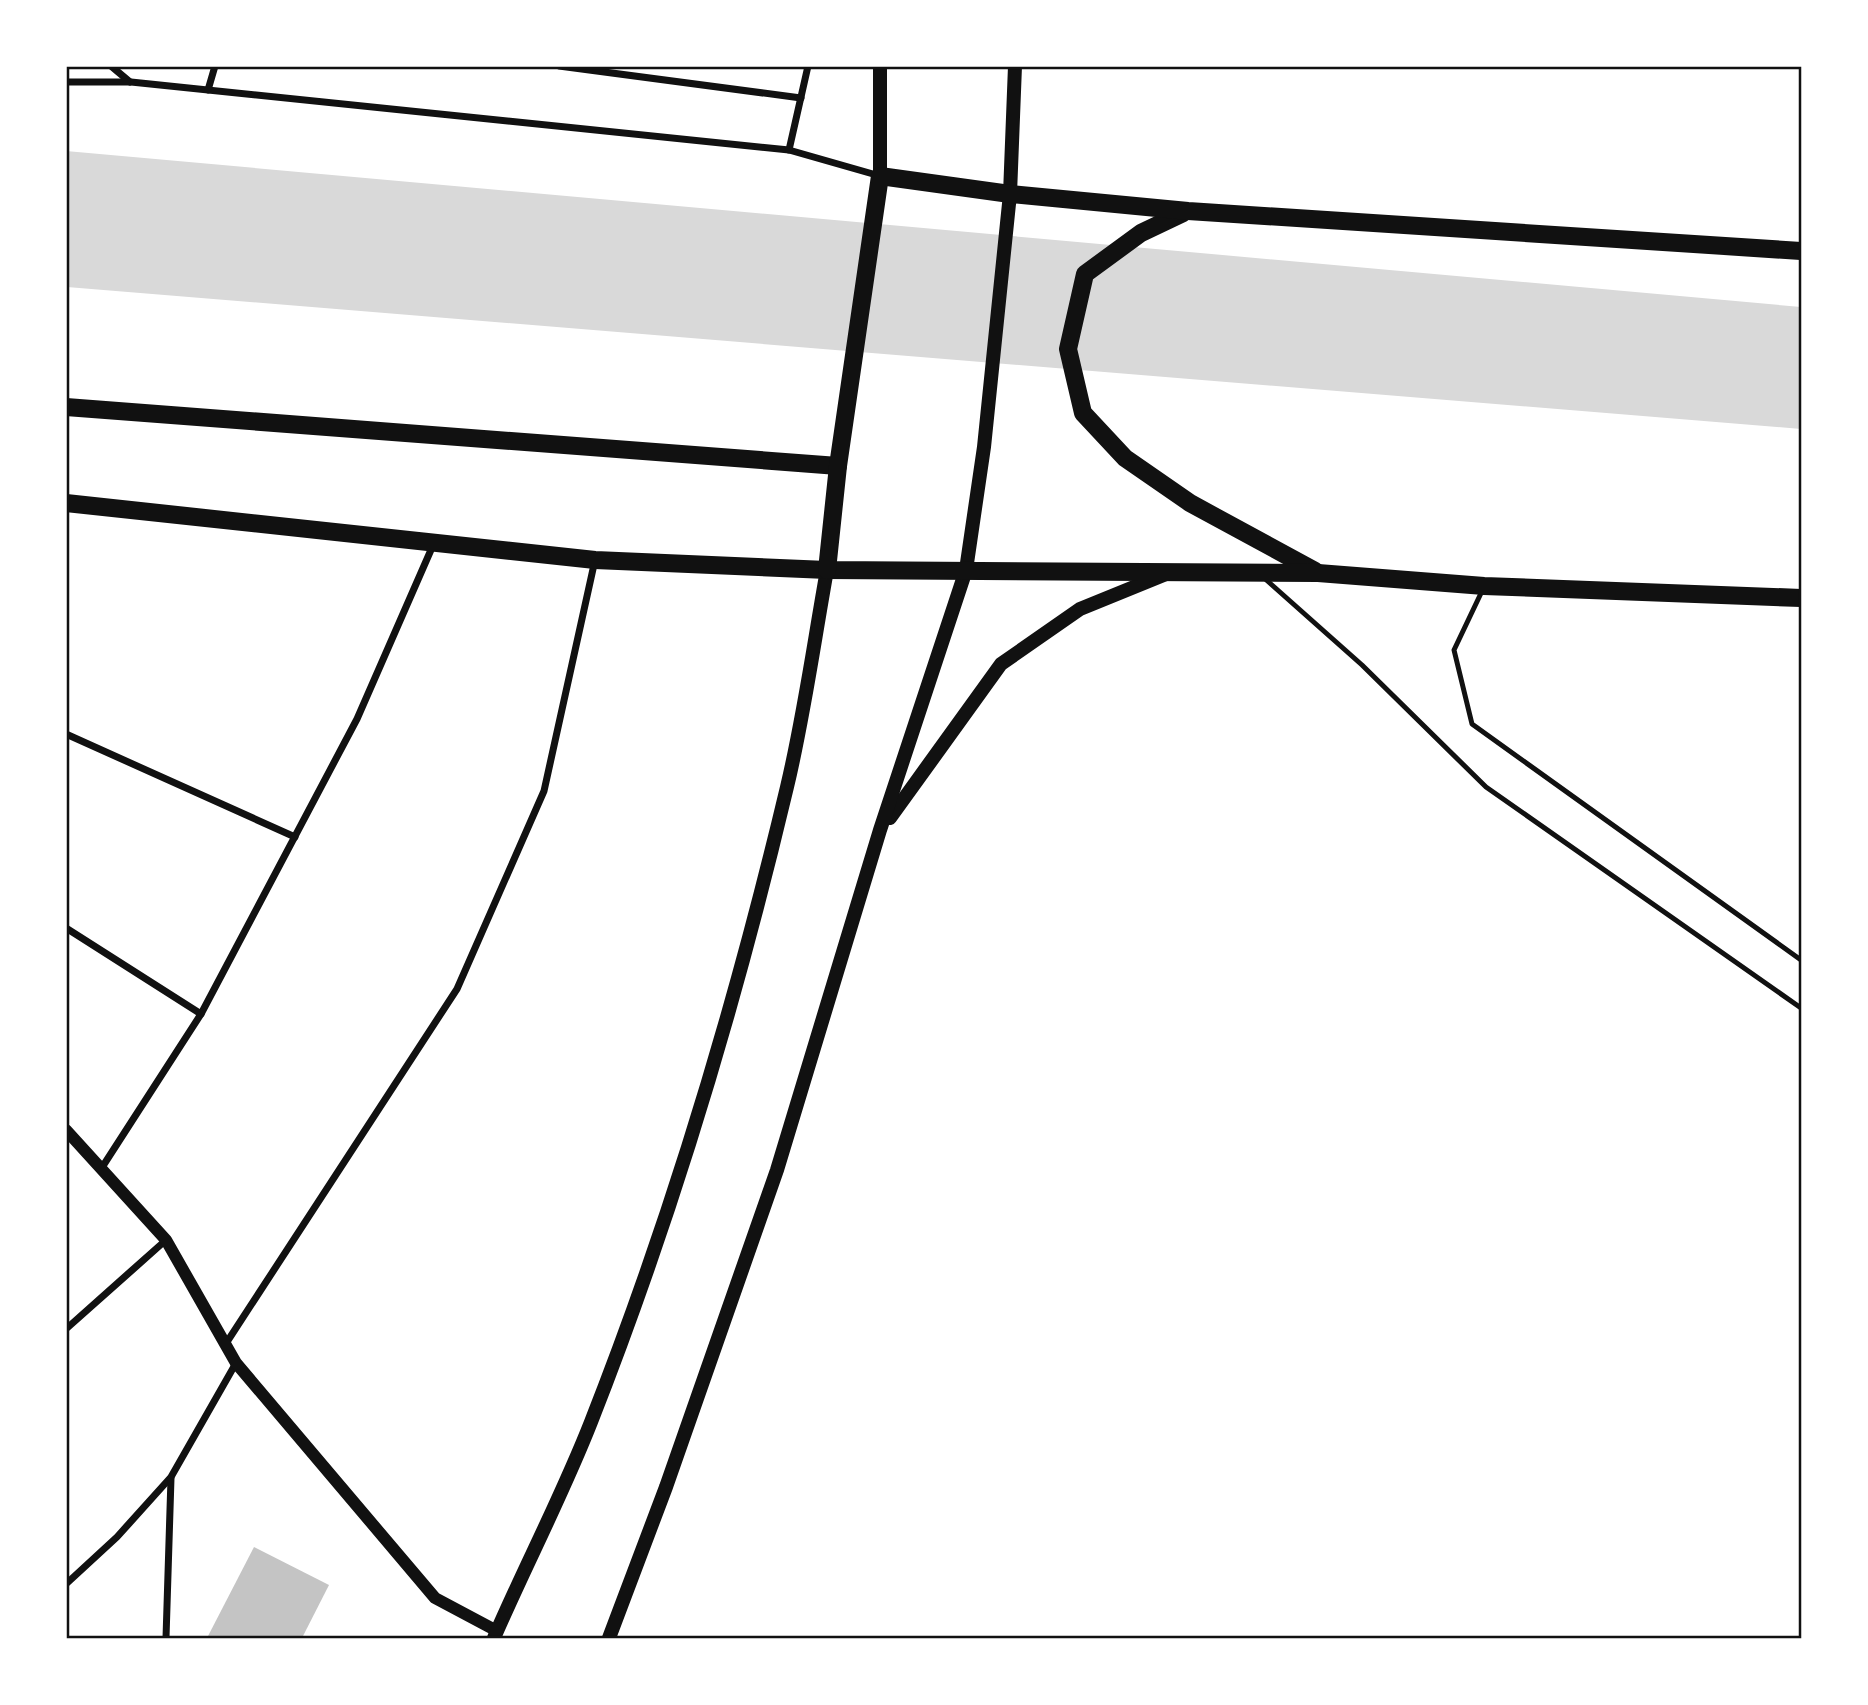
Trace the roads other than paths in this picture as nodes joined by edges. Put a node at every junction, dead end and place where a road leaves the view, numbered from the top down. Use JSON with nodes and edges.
{"nodes":[{"id":1,"x":111,"y":66,"type":"edge"},
{"id":2,"x":215,"y":66,"type":"edge"},
{"id":3,"x":559,"y":66,"type":"edge"},
{"id":4,"x":808,"y":66,"type":"edge"},
{"id":5,"x":880,"y":66,"type":"edge"},
{"id":6,"x":1015,"y":66,"type":"edge"},
{"id":7,"x":66,"y":82,"type":"edge"},
{"id":8,"x":131,"y":82,"type":"junction"},
{"id":9,"x":208,"y":90,"type":"junction"},
{"id":10,"x":801,"y":98,"type":"junction"},
{"id":11,"x":789,"y":150,"type":"junction"},
{"id":12,"x":880,"y":176,"type":"junction"},
{"id":13,"x":1009,"y":202,"type":"junction"},
{"id":14,"x":1188,"y":211,"type":"junction"},
{"id":15,"x":1801,"y":251,"type":"edge"},
{"id":16,"x":66,"y":407,"type":"edge"},
{"id":17,"x":838,"y":466,"type":"junction"},
{"id":18,"x":66,"y":503,"type":"edge"},
{"id":19,"x":434,"y":543,"type":"junction"},
{"id":20,"x":595,"y":560,"type":"junction"},
{"id":21,"x":827,"y":570,"type":"junction"},
{"id":22,"x":966,"y":570,"type":"junction"},
{"id":23,"x":1171,"y":572,"type":"junction"},
{"id":24,"x":1258,"y":573,"type":"junction"},
{"id":25,"x":1318,"y":573,"type":"junction"},
{"id":26,"x":1484,"y":586,"type":"junction"},
{"id":27,"x":1801,"y":598,"type":"edge"},
{"id":28,"x":66,"y":734,"type":"edge"},
{"id":29,"x":880,"y":830,"type":"junction"},
{"id":30,"x":295,"y":836,"type":"junction"},
{"id":31,"x":66,"y":928,"type":"edge"},
{"id":32,"x":1801,"y":960,"type":"edge"},
{"id":33,"x":1801,"y":1008,"type":"edge"},
{"id":34,"x":201,"y":1014,"type":"junction"},
{"id":35,"x":66,"y":1130,"type":"edge"},
{"id":36,"x":101,"y":1169,"type":"junction"},
{"id":37,"x":166,"y":1240,"type":"junction"},
{"id":38,"x":66,"y":1329,"type":"edge"},
{"id":39,"x":225,"y":1345,"type":"junction"},
{"id":40,"x":236,"y":1363,"type":"junction"},
{"id":41,"x":171,"y":1477,"type":"junction"},
{"id":42,"x":66,"y":1584,"type":"edge"},
{"id":43,"x":501,"y":1636,"type":"edge"},
{"id":44,"x":166,"y":1639,"type":"edge"},
{"id":45,"x":609,"y":1639,"type":"edge"}],
"edges":[{"from":1,"to":8,"type":"street"},
{"from":2,"to":9,"type":"street"},
{"from":3,"to":10,"type":"street"},
{"from":4,"to":10,"type":"street"},
{"from":5,"to":12,"type":"main road"},
{"from":6,"to":13,"type":"main road"},
{"from":7,"to":8,"type":"street"},
{"from":8,"to":9,"type":"street"},
{"from":9,"to":11,"type":"street"},
{"from":10,"to":11,"type":"street"},
{"from":11,"to":12,"type":"street"},
{"from":12,"to":13,"type":"main road"},
{"from":12,"to":17,"type":"main road"},
{"from":13,"to":14,"type":"main road"},
{"from":13,"to":22,"type":"main road"},
{"from":14,"to":15,"type":"main road"},
{"from":14,"to":25,"type":"main road"},
{"from":16,"to":17,"type":"main road"},
{"from":17,"to":21,"type":"main road"},
{"from":18,"to":19,"type":"main road"},
{"from":19,"to":20,"type":"main road"},
{"from":19,"to":30,"type":"street"},
{"from":20,"to":21,"type":"main road"},
{"from":20,"to":39,"type":"street"},
{"from":21,"to":22,"type":"main road"},
{"from":21,"to":43,"type":"main road"},
{"from":22,"to":23,"type":"main road"},
{"from":22,"to":29,"type":"main road"},
{"from":23,"to":24,"type":"main road"},
{"from":23,"to":29,"type":"main road"},
{"from":24,"to":25,"type":"main road"},
{"from":24,"to":33,"type":"lane"},
{"from":25,"to":26,"type":"main road"},
{"from":26,"to":27,"type":"main road"},
{"from":26,"to":32,"type":"lane"},
{"from":28,"to":30,"type":"street"},
{"from":29,"to":45,"type":"main road"},
{"from":30,"to":34,"type":"street"},
{"from":31,"to":34,"type":"street"},
{"from":34,"to":36,"type":"street"},
{"from":35,"to":36,"type":"street"},
{"from":36,"to":37,"type":"street"},
{"from":37,"to":38,"type":"street"},
{"from":37,"to":39,"type":"street"},
{"from":39,"to":40,"type":"street"},
{"from":40,"to":41,"type":"street"},
{"from":40,"to":43,"type":"street"},
{"from":41,"to":42,"type":"street"},
{"from":41,"to":44,"type":"street"}]}
